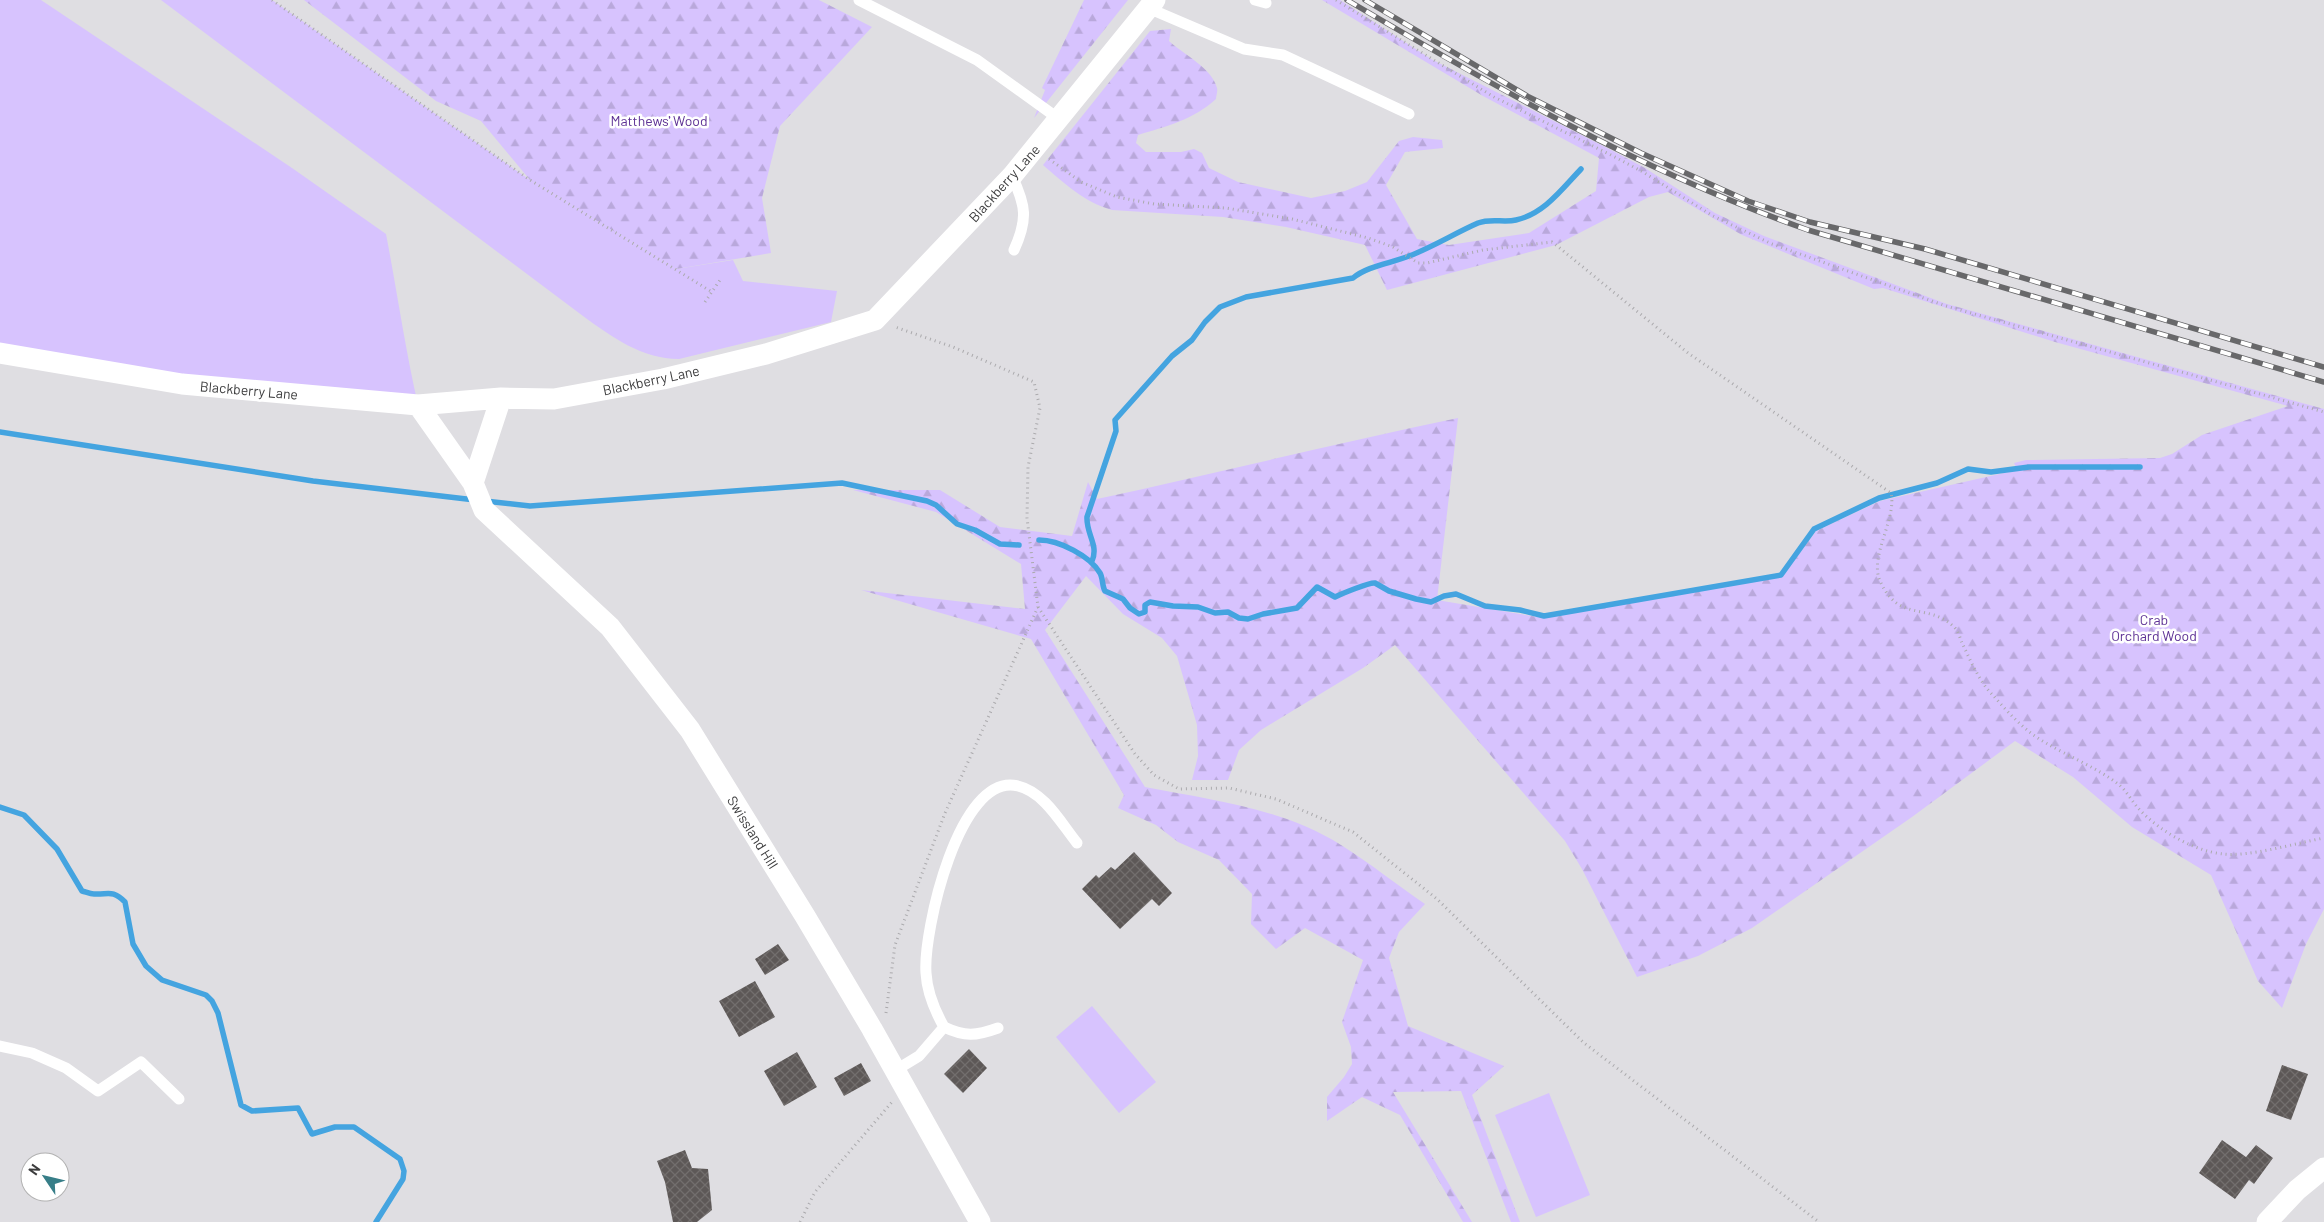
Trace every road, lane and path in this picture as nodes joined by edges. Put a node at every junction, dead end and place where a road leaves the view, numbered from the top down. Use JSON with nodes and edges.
{"nodes":[{"id":1,"x":272,"y":0,"type":"edge"},
{"id":2,"x":859,"y":0,"type":"edge"},
{"id":3,"x":1336,"y":0,"type":"edge"},
{"id":4,"x":1152,"y":4,"type":"edge"},
{"id":5,"x":1409,"y":114,"type":"dead end"},
{"id":6,"x":1059,"y":119,"type":"junction"},
{"id":7,"x":1035,"y":149,"type":"junction"},
{"id":8,"x":1012,"y":176,"type":"junction"},
{"id":9,"x":1014,"y":250,"type":"dead end"},
{"id":10,"x":720,"y":280,"type":"dead end"},
{"id":11,"x":712,"y":292,"type":"junction"},
{"id":12,"x":705,"y":302,"type":"dead end"},
{"id":13,"x":875,"y":320,"type":"junction"},
{"id":14,"x":0,"y":353,"type":"edge"},
{"id":15,"x":501,"y":398,"type":"junction"},
{"id":16,"x":418,"y":405,"type":"junction"},
{"id":17,"x":2324,"y":412,"type":"edge"},
{"id":18,"x":474,"y":483,"type":"junction"},
{"id":19,"x":1038,"y":607,"type":"junction"},
{"id":20,"x":2324,"y":838,"type":"edge"},
{"id":21,"x":1077,"y":843,"type":"dead end"},
{"id":22,"x":944,"y":1027,"type":"junction"},
{"id":23,"x":998,"y":1028,"type":"dead end"},
{"id":24,"x":872,"y":1030,"type":"junction"},
{"id":25,"x":0,"y":1046,"type":"edge"},
{"id":26,"x":900,"y":1079,"type":"junction"},
{"id":27,"x":179,"y":1099,"type":"dead end"},
{"id":28,"x":2324,"y":1168,"type":"edge"},
{"id":29,"x":800,"y":1222,"type":"edge"},
{"id":30,"x":980,"y":1222,"type":"edge"},
{"id":31,"x":1819,"y":1222,"type":"edge"},
{"id":32,"x":2267,"y":1222,"type":"edge"}],
"edges":[{"from":1,"to":11,"type":"path"},
{"from":2,"to":6,"type":"lane"},
{"from":3,"to":17,"type":"path"},
{"from":4,"to":5,"type":"lane"},
{"from":4,"to":6,"type":"street","name":"Blackberry Lane"},
{"from":6,"to":7,"type":"street","name":"Blackberry Lane"},
{"from":7,"to":8,"type":"street","name":"Blackberry Lane"},
{"from":7,"to":20,"type":"path"},
{"from":8,"to":9,"type":"lane"},
{"from":8,"to":13,"type":"street","name":"Blackberry Lane"},
{"from":10,"to":11,"type":"path"},
{"from":11,"to":12,"type":"path"},
{"from":13,"to":15,"type":"street","name":"Blackberry Lane"},
{"from":13,"to":19,"type":"path"},
{"from":14,"to":16,"type":"street","name":"Blackberry Lane"},
{"from":15,"to":16,"type":"street","name":"Blackberry Lane"},
{"from":15,"to":18,"type":"street"},
{"from":16,"to":18,"type":"street","name":"Swissland Hill"},
{"from":18,"to":24,"type":"street","name":"Swissland Hill"},
{"from":19,"to":24,"type":"path"},
{"from":19,"to":31,"type":"path"},
{"from":21,"to":22,"type":"lane"},
{"from":22,"to":23,"type":"lane"},
{"from":22,"to":26,"type":"lane"},
{"from":24,"to":26,"type":"street","name":"Swissland Hill"},
{"from":25,"to":27,"type":"lane"},
{"from":26,"to":29,"type":"path"},
{"from":26,"to":30,"type":"street","name":"Swissland Hill"},
{"from":28,"to":32,"type":"street"}]}
